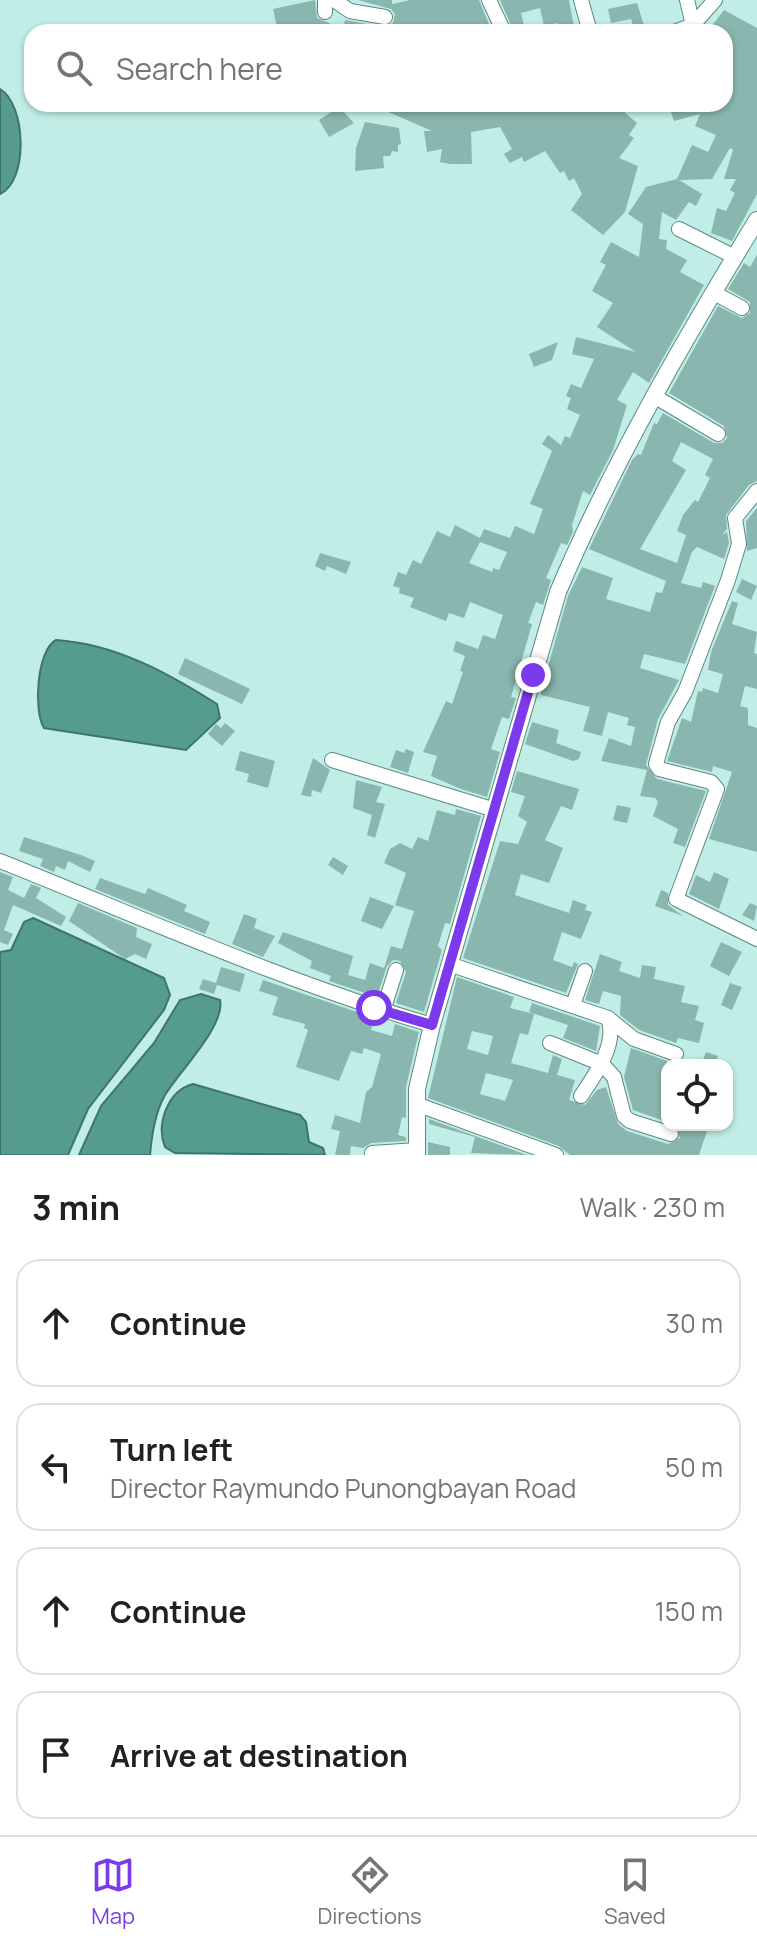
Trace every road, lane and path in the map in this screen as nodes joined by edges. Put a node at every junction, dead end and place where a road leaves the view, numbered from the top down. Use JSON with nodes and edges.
{"nodes":[{"id":1,"x":489,"y":0,"type":"edge"},
{"id":2,"x":581,"y":0,"type":"edge"},
{"id":3,"x":687,"y":0,"type":"edge"},
{"id":4,"x":715,"y":0,"type":"edge"},
{"id":5,"x":328,"y":4,"type":"edge"},
{"id":6,"x":385,"y":17,"type":"dead end"},
{"id":7,"x":500,"y":24,"type":"edge"},
{"id":8,"x":588,"y":24,"type":"edge"},
{"id":9,"x":693,"y":24,"type":"edge"},
{"id":10,"x":694,"y":24,"type":"edge"},
{"id":11,"x":756,"y":222,"type":"edge"},
{"id":12,"x":679,"y":229,"type":"dead end"},
{"id":13,"x":735,"y":257,"type":"junction"},
{"id":14,"x":714,"y":293,"type":"junction"},
{"id":15,"x":742,"y":308,"type":"dead end"},
{"id":16,"x":654,"y":396,"type":"junction"},
{"id":17,"x":718,"y":434,"type":"dead end"},
{"id":18,"x":757,"y":491,"type":"edge"},
{"id":19,"x":332,"y":760,"type":"dead end"},
{"id":20,"x":495,"y":810,"type":"junction"},
{"id":21,"x":0,"y":861,"type":"edge"},
{"id":22,"x":757,"y":939,"type":"edge"},
{"id":23,"x":449,"y":964,"type":"junction"},
{"id":24,"x":396,"y":970,"type":"dead end"},
{"id":25,"x":585,"y":971,"type":"dead end"},
{"id":26,"x":573,"y":1005,"type":"junction"},
{"id":27,"x":383,"y":1011,"type":"junction"},
{"id":28,"x":608,"y":1018,"type":"junction"},
{"id":29,"x":432,"y":1025,"type":"junction"},
{"id":30,"x":550,"y":1043,"type":"dead end"},
{"id":31,"x":676,"y":1054,"type":"dead end"},
{"id":32,"x":602,"y":1064,"type":"junction"},
{"id":33,"x":581,"y":1096,"type":"dead end"},
{"id":34,"x":416,"y":1104,"type":"junction"},
{"id":35,"x":671,"y":1134,"type":"dead end"},
{"id":36,"x":372,"y":1153,"type":"edge"},
{"id":37,"x":417,"y":1153,"type":"edge"},
{"id":38,"x":556,"y":1155,"type":"edge"}],
"edges":[{"from":1,"to":7,"type":"street"},
{"from":2,"to":8,"type":"street"},
{"from":3,"to":9,"type":"street"},
{"from":4,"to":10,"type":"street"},
{"from":5,"to":6,"type":"street"},
{"from":11,"to":13,"type":"street"},
{"from":12,"to":13,"type":"street"},
{"from":13,"to":14,"type":"street"},
{"from":14,"to":15,"type":"street"},
{"from":14,"to":16,"type":"street"},
{"from":16,"to":17,"type":"street"},
{"from":16,"to":20,"type":"street"},
{"from":18,"to":22,"type":"street"},
{"from":19,"to":20,"type":"street"},
{"from":20,"to":23,"type":"street"},
{"from":21,"to":27,"type":"street"},
{"from":23,"to":26,"type":"street"},
{"from":23,"to":29,"type":"street"},
{"from":24,"to":27,"type":"street"},
{"from":25,"to":26,"type":"street"},
{"from":26,"to":28,"type":"street"},
{"from":27,"to":29,"type":"street"},
{"from":28,"to":31,"type":"street"},
{"from":28,"to":32,"type":"street"},
{"from":29,"to":34,"type":"street"},
{"from":30,"to":32,"type":"street"},
{"from":32,"to":33,"type":"street"},
{"from":32,"to":35,"type":"street"},
{"from":34,"to":37,"type":"street"},
{"from":34,"to":38,"type":"street"},
{"from":36,"to":37,"type":"street"}]}
